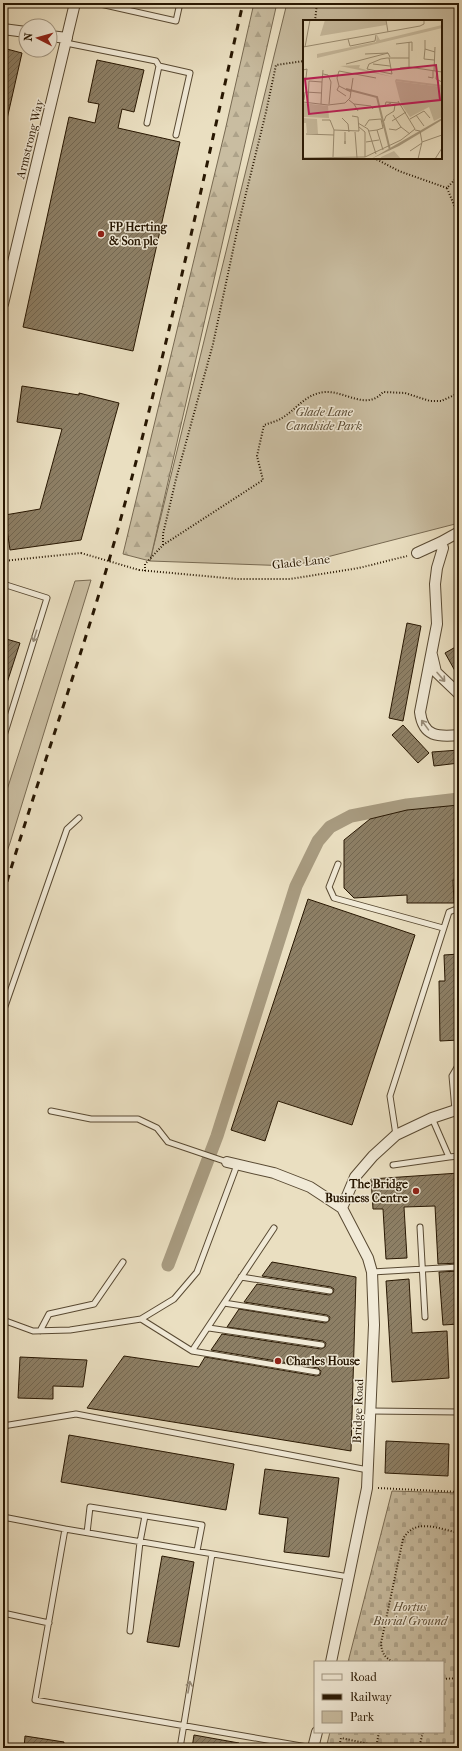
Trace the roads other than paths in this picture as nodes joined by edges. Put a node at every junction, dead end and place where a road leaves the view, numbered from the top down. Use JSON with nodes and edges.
{"nodes":[{"id":1,"x":75,"y":3,"type":"edge"},
{"id":2,"x":96,"y":3,"type":"edge"},
{"id":3,"x":180,"y":3,"type":"edge"},
{"id":4,"x":3,"y":29,"type":"edge"},
{"id":5,"x":18,"y":31,"type":"edge"},
{"id":6,"x":58,"y":38,"type":"edge"},
{"id":7,"x":67,"y":41,"type":"junction"},
{"id":8,"x":159,"y":66,"type":"junction"},
{"id":9,"x":147,"y":123,"type":"dead end"},
{"id":10,"x":176,"y":135,"type":"dead end"},
{"id":11,"x":3,"y":304,"type":"edge"},
{"id":12,"x":459,"y":532,"type":"edge"},
{"id":13,"x":441,"y":542,"type":"junction"},
{"id":14,"x":417,"y":552,"type":"road end"},
{"id":15,"x":3,"y":584,"type":"edge"},
{"id":16,"x":432,"y":653,"type":"junction"},
{"id":17,"x":459,"y":694,"type":"edge"},
{"id":18,"x":459,"y":735,"type":"edge"},
{"id":19,"x":3,"y":739,"type":"edge"},
{"id":20,"x":79,"y":818,"type":"dead end"},
{"id":21,"x":338,"y":864,"type":"dead end"},
{"id":22,"x":459,"y":908,"type":"edge"},
{"id":23,"x":443,"y":928,"type":"junction"},
{"id":24,"x":3,"y":1012,"type":"edge"},
{"id":25,"x":459,"y":1064,"type":"edge"},
{"id":26,"x":457,"y":1110,"type":"edge"},
{"id":27,"x":51,"y":1111,"type":"dead end"},
{"id":28,"x":432,"y":1118,"type":"junction"},
{"id":29,"x":396,"y":1135,"type":"junction"},
{"id":30,"x":459,"y":1156,"type":"edge"},
{"id":31,"x":449,"y":1157,"type":"junction"},
{"id":32,"x":232,"y":1163,"type":"junction"},
{"id":33,"x":393,"y":1165,"type":"dead end"},
{"id":34,"x":342,"y":1208,"type":"junction"},
{"id":35,"x":420,"y":1226,"type":"dead end"},
{"id":36,"x":274,"y":1228,"type":"dead end"},
{"id":37,"x":123,"y":1262,"type":"dead end"},
{"id":38,"x":459,"y":1267,"type":"edge"},
{"id":39,"x":423,"y":1269,"type":"junction"},
{"id":40,"x":372,"y":1272,"type":"junction"},
{"id":41,"x":241,"y":1277,"type":"junction"},
{"id":42,"x":330,"y":1291,"type":"dead end"},
{"id":43,"x":224,"y":1303,"type":"junction"},
{"id":44,"x":426,"y":1317,"type":"dead end"},
{"id":45,"x":141,"y":1319,"type":"junction"},
{"id":46,"x":326,"y":1319,"type":"dead end"},
{"id":47,"x":3,"y":1320,"type":"edge"},
{"id":48,"x":209,"y":1328,"type":"junction"},
{"id":49,"x":40,"y":1331,"type":"junction"},
{"id":50,"x":322,"y":1345,"type":"dead end"},
{"id":51,"x":192,"y":1351,"type":"junction"},
{"id":52,"x":317,"y":1372,"type":"dead end"},
{"id":53,"x":371,"y":1411,"type":"junction"},
{"id":54,"x":459,"y":1412,"type":"edge"},
{"id":55,"x":3,"y":1426,"type":"edge"},
{"id":56,"x":368,"y":1470,"type":"junction"},
{"id":57,"x":145,"y":1516,"type":"junction"},
{"id":58,"x":3,"y":1518,"type":"edge"},
{"id":59,"x":65,"y":1529,"type":"junction"},
{"id":60,"x":87,"y":1533,"type":"junction"},
{"id":61,"x":140,"y":1542,"type":"junction"},
{"id":62,"x":197,"y":1551,"type":"junction"},
{"id":63,"x":212,"y":1554,"type":"junction"},
{"id":64,"x":349,"y":1577,"type":"junction"},
{"id":65,"x":3,"y":1613,"type":"edge"},
{"id":66,"x":49,"y":1623,"type":"junction"},
{"id":67,"x":130,"y":1631,"type":"dead end"},
{"id":68,"x":331,"y":1661,"type":"edge"},
{"id":69,"x":182,"y":1725,"type":"junction"},
{"id":70,"x":317,"y":1733,"type":"edge"},
{"id":71,"x":180,"y":1748,"type":"edge"},
{"id":72,"x":313,"y":1748,"type":"edge"}],
"edges":[{"from":1,"to":7,"type":"street","name":"Armstrong Way"},
{"from":2,"to":3,"type":"lane"},
{"from":4,"to":5,"type":"street"},
{"from":6,"to":7,"type":"street"},
{"from":7,"to":8,"type":"lane"},
{"from":7,"to":11,"type":"street","name":"Armstrong Way"},
{"from":8,"to":9,"type":"lane"},
{"from":8,"to":10,"type":"lane"},
{"from":12,"to":13,"type":"street"},
{"from":13,"to":14,"type":"street"},
{"from":13,"to":16,"type":"street"},
{"from":15,"to":19,"type":"lane","one_way":true},
{"from":16,"to":17,"type":"street","one_way":true},
{"from":18,"to":16,"type":"street","one_way":true},
{"from":20,"to":24,"type":"lane"},
{"from":21,"to":23,"type":"lane"},
{"from":22,"to":23,"type":"lane"},
{"from":23,"to":29,"type":"lane"},
{"from":25,"to":26,"type":"lane"},
{"from":26,"to":28,"type":"street"},
{"from":27,"to":32,"type":"lane"},
{"from":28,"to":29,"type":"street"},
{"from":28,"to":31,"type":"lane"},
{"from":29,"to":34,"type":"street"},
{"from":30,"to":31,"type":"lane"},
{"from":31,"to":33,"type":"lane"},
{"from":32,"to":34,"type":"street","name":"Bridge Road"},
{"from":32,"to":45,"type":"lane"},
{"from":34,"to":40,"type":"street","name":"Bridge Road"},
{"from":35,"to":39,"type":"lane"},
{"from":36,"to":41,"type":"lane"},
{"from":37,"to":49,"type":"lane"},
{"from":38,"to":39,"type":"lane"},
{"from":39,"to":40,"type":"lane"},
{"from":39,"to":44,"type":"lane"},
{"from":40,"to":53,"type":"street","name":"Bridge Road"},
{"from":41,"to":42,"type":"lane"},
{"from":41,"to":43,"type":"lane"},
{"from":43,"to":46,"type":"lane"},
{"from":43,"to":48,"type":"lane"},
{"from":45,"to":49,"type":"lane"},
{"from":45,"to":51,"type":"lane"},
{"from":47,"to":49,"type":"lane"},
{"from":48,"to":50,"type":"lane"},
{"from":48,"to":51,"type":"lane"},
{"from":51,"to":52,"type":"lane"},
{"from":53,"to":54,"type":"lane"},
{"from":53,"to":56,"type":"street","name":"Bridge Road"},
{"from":55,"to":56,"type":"lane"},
{"from":56,"to":64,"type":"street","name":"Bridge Road"},
{"from":57,"to":60,"type":"lane"},
{"from":57,"to":61,"type":"lane"},
{"from":57,"to":62,"type":"lane"},
{"from":58,"to":59,"type":"lane"},
{"from":59,"to":60,"type":"lane"},
{"from":59,"to":66,"type":"lane"},
{"from":60,"to":61,"type":"lane"},
{"from":61,"to":62,"type":"lane"},
{"from":61,"to":67,"type":"lane"},
{"from":62,"to":63,"type":"lane"},
{"from":63,"to":64,"type":"lane"},
{"from":69,"to":63,"type":"lane","one_way":true},
{"from":64,"to":68,"type":"street","name":"Bridge Road"},
{"from":65,"to":66,"type":"lane"},
{"from":66,"to":69,"type":"lane"},
{"from":69,"to":71,"type":"lane"},
{"from":69,"to":72,"type":"lane"},
{"from":70,"to":72,"type":"street"}]}
